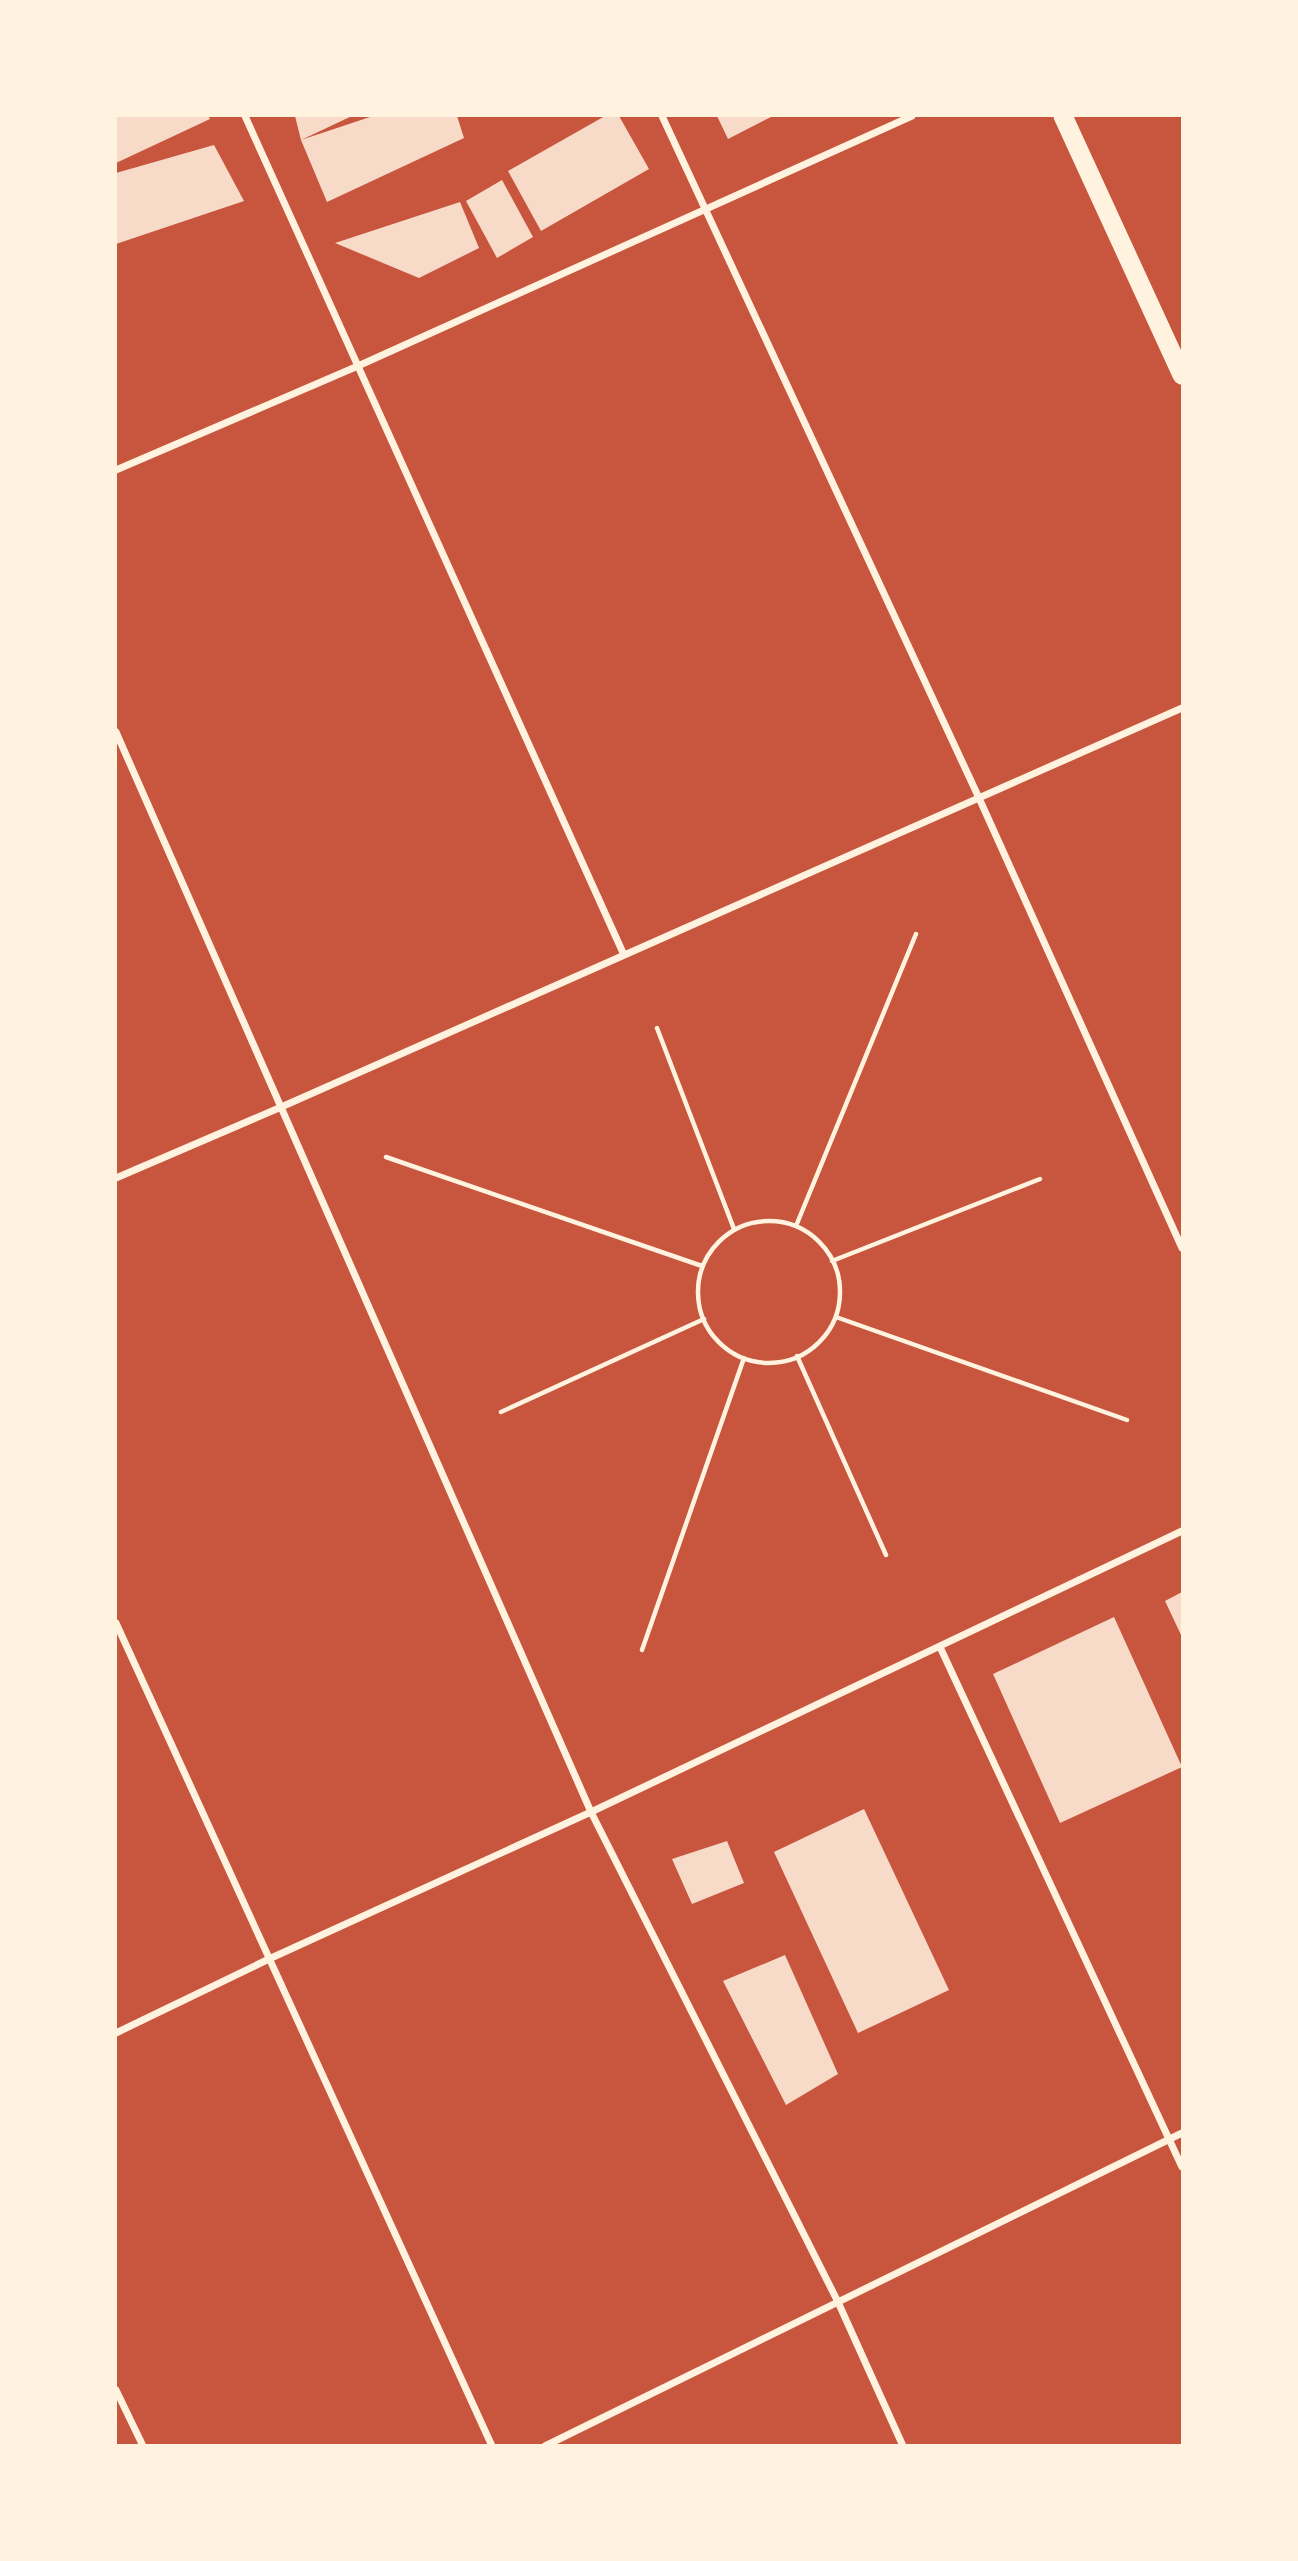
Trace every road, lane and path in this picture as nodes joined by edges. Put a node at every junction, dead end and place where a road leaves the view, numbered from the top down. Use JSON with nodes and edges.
{"nodes":[{"id":1,"x":245,"y":116,"type":"edge"},
{"id":2,"x":662,"y":116,"type":"edge"},
{"id":3,"x":912,"y":116,"type":"edge"},
{"id":4,"x":1063,"y":116,"type":"edge"},
{"id":5,"x":705,"y":209,"type":"junction"},
{"id":6,"x":358,"y":366,"type":"junction"},
{"id":7,"x":1182,"y":375,"type":"edge"},
{"id":8,"x":116,"y":470,"type":"edge"},
{"id":9,"x":1182,"y":708,"type":"edge"},
{"id":10,"x":116,"y":732,"type":"edge"},
{"id":11,"x":979,"y":798,"type":"junction"},
{"id":12,"x":916,"y":934,"type":"dead end"},
{"id":13,"x":624,"y":955,"type":"junction"},
{"id":14,"x":657,"y":1028,"type":"dead end"},
{"id":15,"x":279,"y":1108,"type":"junction"},
{"id":16,"x":386,"y":1157,"type":"dead end"},
{"id":17,"x":116,"y":1178,"type":"edge"},
{"id":18,"x":1040,"y":1179,"type":"dead end"},
{"id":19,"x":796,"y":1226,"type":"junction"},
{"id":20,"x":734,"y":1229,"type":"junction"},
{"id":21,"x":1182,"y":1248,"type":"edge"},
{"id":22,"x":832,"y":1261,"type":"junction"},
{"id":23,"x":703,"y":1266,"type":"junction"},
{"id":24,"x":836,"y":1317,"type":"junction"},
{"id":25,"x":704,"y":1319,"type":"junction"},
{"id":26,"x":797,"y":1356,"type":"junction"},
{"id":27,"x":744,"y":1358,"type":"junction"},
{"id":28,"x":501,"y":1412,"type":"dead end"},
{"id":29,"x":1127,"y":1420,"type":"dead end"},
{"id":30,"x":1182,"y":1531,"type":"edge"},
{"id":31,"x":886,"y":1555,"type":"dead end"},
{"id":32,"x":116,"y":1623,"type":"edge"},
{"id":33,"x":940,"y":1647,"type":"junction"},
{"id":34,"x":642,"y":1650,"type":"dead end"},
{"id":35,"x":591,"y":1812,"type":"junction"},
{"id":36,"x":269,"y":1959,"type":"junction"},
{"id":37,"x":116,"y":2034,"type":"edge"},
{"id":38,"x":1182,"y":2133,"type":"edge"},
{"id":39,"x":1170,"y":2140,"type":"junction"},
{"id":40,"x":1182,"y":2167,"type":"edge"},
{"id":41,"x":838,"y":2302,"type":"junction"},
{"id":42,"x":116,"y":2390,"type":"edge"},
{"id":43,"x":143,"y":2445,"type":"edge"},
{"id":44,"x":492,"y":2445,"type":"edge"},
{"id":45,"x":545,"y":2445,"type":"edge"},
{"id":46,"x":903,"y":2445,"type":"edge"}],
"edges":[{"from":1,"to":6,"type":"street"},
{"from":2,"to":5,"type":"street"},
{"from":3,"to":5,"type":"street"},
{"from":4,"to":7,"type":"highway"},
{"from":5,"to":6,"type":"street"},
{"from":5,"to":11,"type":"street"},
{"from":6,"to":8,"type":"street"},
{"from":6,"to":13,"type":"street"},
{"from":9,"to":11,"type":"street"},
{"from":10,"to":15,"type":"street"},
{"from":11,"to":13,"type":"street"},
{"from":11,"to":21,"type":"street"},
{"from":12,"to":19,"type":"path"},
{"from":13,"to":15,"type":"street"},
{"from":14,"to":20,"type":"path"},
{"from":15,"to":17,"type":"street"},
{"from":15,"to":35,"type":"street"},
{"from":16,"to":23,"type":"path"},
{"from":18,"to":22,"type":"path"},
{"from":19,"to":20,"type":"path"},
{"from":19,"to":22,"type":"path"},
{"from":20,"to":23,"type":"path"},
{"from":22,"to":24,"type":"path"},
{"from":23,"to":25,"type":"path"},
{"from":24,"to":26,"type":"path"},
{"from":24,"to":29,"type":"path"},
{"from":25,"to":27,"type":"path"},
{"from":25,"to":28,"type":"path"},
{"from":26,"to":27,"type":"path"},
{"from":26,"to":31,"type":"path"},
{"from":27,"to":34,"type":"path"},
{"from":30,"to":33,"type":"street"},
{"from":32,"to":36,"type":"street"},
{"from":33,"to":35,"type":"street"},
{"from":33,"to":39,"type":"street"},
{"from":35,"to":36,"type":"street"},
{"from":35,"to":41,"type":"street"},
{"from":36,"to":37,"type":"street"},
{"from":36,"to":44,"type":"street"},
{"from":38,"to":39,"type":"street"},
{"from":39,"to":40,"type":"street"},
{"from":39,"to":41,"type":"street"},
{"from":41,"to":45,"type":"street"},
{"from":41,"to":46,"type":"street"},
{"from":42,"to":43,"type":"street"}]}
